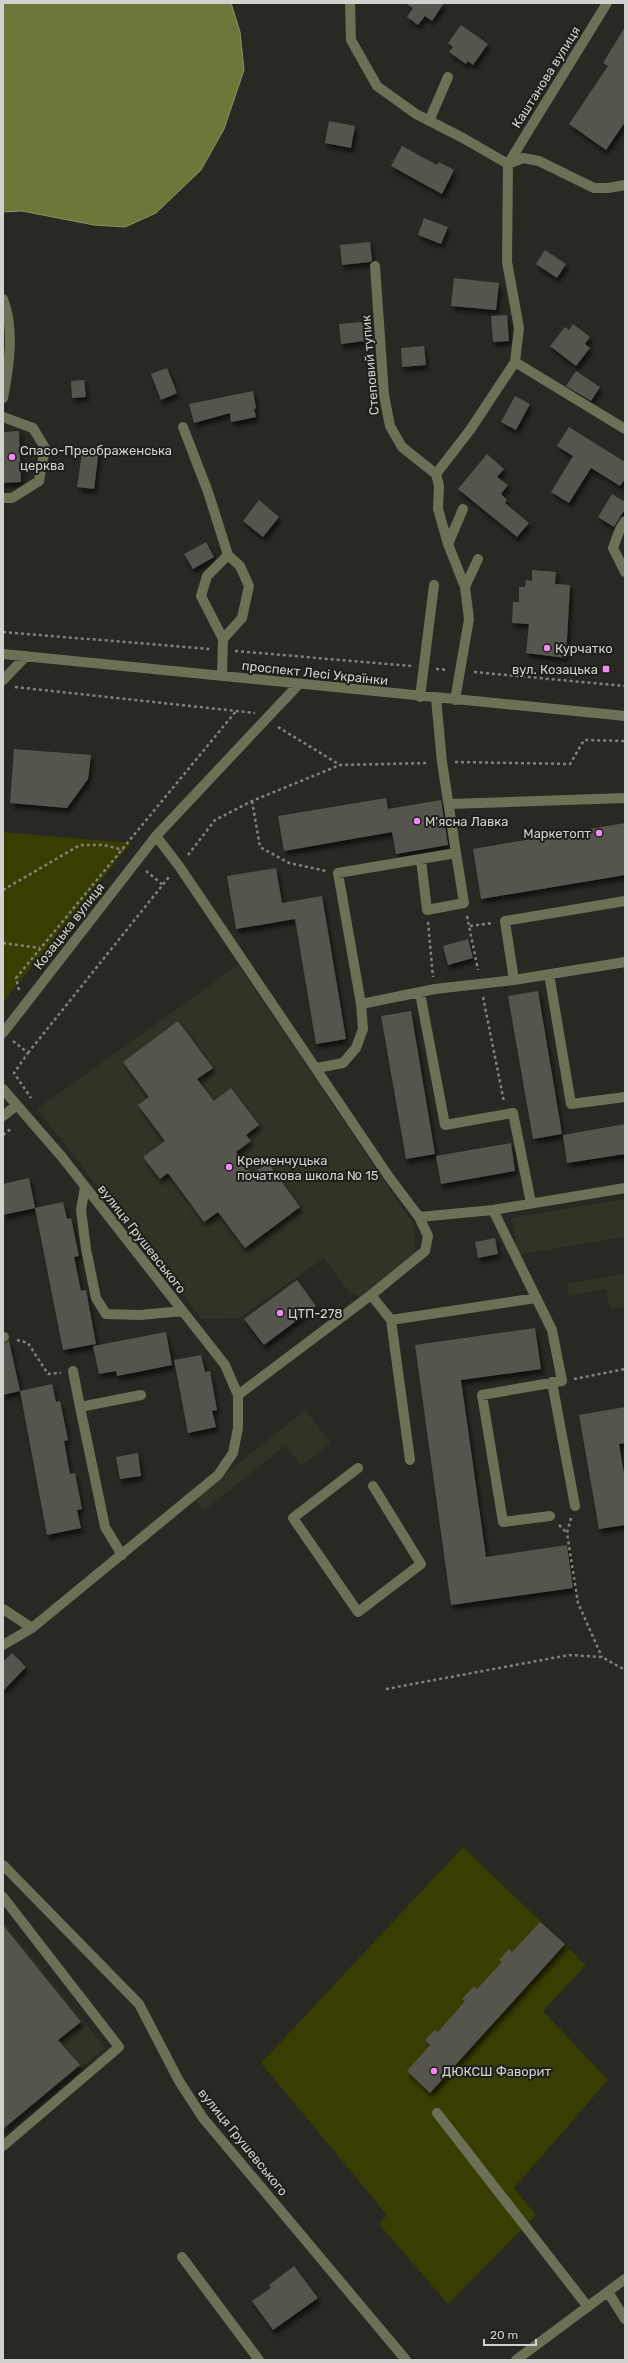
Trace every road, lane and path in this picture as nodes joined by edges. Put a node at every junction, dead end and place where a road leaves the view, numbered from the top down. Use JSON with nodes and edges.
{"nodes":[{"id":1,"x":350,"y":3,"type":"edge"},
{"id":2,"x":607,"y":3,"type":"edge"},
{"id":3,"x":448,"y":77,"type":"dead end"},
{"id":4,"x":429,"y":120,"type":"junction"},
{"id":5,"x":508,"y":164,"type":"junction"},
{"id":6,"x":625,"y":185,"type":"edge"},
{"id":7,"x":375,"y":266,"type":"dead end"},
{"id":8,"x":3,"y":299,"type":"edge"},
{"id":9,"x":515,"y":362,"type":"junction"},
{"id":10,"x":3,"y":398,"type":"edge"},
{"id":11,"x":3,"y":417,"type":"edge"},
{"id":12,"x":183,"y":427,"type":"dead end"},
{"id":13,"x":625,"y":429,"type":"edge"},
{"id":14,"x":436,"y":474,"type":"junction"},
{"id":15,"x":3,"y":498,"type":"edge"},
{"id":16,"x":463,"y":510,"type":"dead end"},
{"id":17,"x":625,"y":521,"type":"edge"},
{"id":18,"x":448,"y":544,"type":"junction"},
{"id":19,"x":228,"y":555,"type":"junction"},
{"id":20,"x":478,"y":559,"type":"dead end"},
{"id":21,"x":625,"y":572,"type":"edge"},
{"id":22,"x":434,"y":585,"type":"dead end"},
{"id":23,"x":465,"y":587,"type":"junction"},
{"id":24,"x":3,"y":632,"type":"edge"},
{"id":25,"x":223,"y":639,"type":"junction"},
{"id":26,"x":223,"y":650,"type":"junction"},
{"id":27,"x":3,"y":654,"type":"edge"},
{"id":28,"x":26,"y":656,"type":"junction"},
{"id":29,"x":423,"y":667,"type":"junction"},
{"id":30,"x":460,"y":671,"type":"junction"},
{"id":31,"x":222,"y":676,"type":"junction"},
{"id":32,"x":7,"y":683,"type":"edge"},
{"id":33,"x":298,"y":685,"type":"junction"},
{"id":34,"x":625,"y":686,"type":"edge"},
{"id":35,"x":420,"y":696,"type":"junction"},
{"id":36,"x":436,"y":698,"type":"junction"},
{"id":37,"x":456,"y":700,"type":"junction"},
{"id":38,"x":237,"y":710,"type":"junction"},
{"id":39,"x":625,"y":716,"type":"edge"},
{"id":40,"x":266,"y":719,"type":"junction"},
{"id":41,"x":625,"y":741,"type":"edge"},
{"id":42,"x":442,"y":762,"type":"junction"},
{"id":43,"x":340,"y":765,"type":"junction"},
{"id":44,"x":625,"y":798,"type":"edge"},
{"id":45,"x":252,"y":801,"type":"junction"},
{"id":46,"x":449,"y":804,"type":"junction"},
{"id":47,"x":156,"y":836,"type":"junction"},
{"id":48,"x":123,"y":850,"type":"junction"},
{"id":49,"x":456,"y":853,"type":"junction"},
{"id":50,"x":421,"y":860,"type":"junction"},
{"id":51,"x":135,"y":862,"type":"junction"},
{"id":52,"x":179,"y":866,"type":"junction"},
{"id":53,"x":338,"y":873,"type":"junction"},
{"id":54,"x":163,"y":884,"type":"junction"},
{"id":55,"x":3,"y":890,"type":"edge"},
{"id":56,"x":625,"y":901,"type":"edge"},
{"id":57,"x":464,"y":903,"type":"junction"},
{"id":58,"x":427,"y":910,"type":"junction"},
{"id":59,"x":505,"y":921,"type":"junction"},
{"id":60,"x":470,"y":926,"type":"junction"},
{"id":61,"x":3,"y":943,"type":"edge"},
{"id":62,"x":41,"y":948,"type":"junction"},
{"id":63,"x":625,"y":962,"type":"edge"},
{"id":64,"x":549,"y":974,"type":"junction"},
{"id":65,"x":514,"y":980,"type":"junction"},
{"id":66,"x":480,"y":983,"type":"junction"},
{"id":67,"x":434,"y":989,"type":"junction"},
{"id":68,"x":420,"y":993,"type":"junction"},
{"id":69,"x":20,"y":994,"type":"dead end"},
{"id":70,"x":361,"y":1004,"type":"junction"},
{"id":71,"x":6,"y":1035,"type":"edge"},
{"id":72,"x":28,"y":1053,"type":"junction"},
{"id":73,"x":316,"y":1068,"type":"junction"},
{"id":74,"x":3,"y":1089,"type":"edge"},
{"id":75,"x":625,"y":1097,"type":"edge"},
{"id":76,"x":17,"y":1105,"type":"junction"},
{"id":77,"x":506,"y":1114,"type":"junction"},
{"id":78,"x":3,"y":1116,"type":"edge"},
{"id":79,"x":27,"y":1117,"type":"junction"},
{"id":80,"x":3,"y":1135,"type":"edge"},
{"id":81,"x":85,"y":1187,"type":"junction"},
{"id":82,"x":625,"y":1188,"type":"edge"},
{"id":83,"x":531,"y":1203,"type":"junction"},
{"id":84,"x":493,"y":1210,"type":"junction"},
{"id":85,"x":419,"y":1217,"type":"junction"},
{"id":86,"x":371,"y":1296,"type":"junction"},
{"id":87,"x":536,"y":1298,"type":"junction"},
{"id":88,"x":183,"y":1311,"type":"junction"},
{"id":89,"x":391,"y":1320,"type":"junction"},
{"id":90,"x":4,"y":1337,"type":"edge"},
{"id":91,"x":625,"y":1369,"type":"edge"},
{"id":92,"x":73,"y":1371,"type":"joint"},
{"id":93,"x":562,"y":1381,"type":"junction"},
{"id":94,"x":552,"y":1382,"type":"junction"},
{"id":95,"x":141,"y":1395,"type":"dead end"},
{"id":96,"x":238,"y":1395,"type":"junction"},
{"id":97,"x":80,"y":1407,"type":"junction"},
{"id":98,"x":410,"y":1460,"type":"dead end"},
{"id":99,"x":358,"y":1468,"type":"dead end"},
{"id":100,"x":373,"y":1486,"type":"dead end"},
{"id":101,"x":575,"y":1506,"type":"joint"},
{"id":102,"x":550,"y":1516,"type":"dead end"},
{"id":103,"x":122,"y":1555,"type":"junction"},
{"id":104,"x":3,"y":1609,"type":"edge"},
{"id":105,"x":32,"y":1628,"type":"junction"},
{"id":106,"x":3,"y":1645,"type":"edge"},
{"id":107,"x":602,"y":1657,"type":"junction"},
{"id":108,"x":625,"y":1670,"type":"edge"},
{"id":109,"x":386,"y":1690,"type":"dead end"},
{"id":110,"x":3,"y":1865,"type":"edge"},
{"id":111,"x":3,"y":1897,"type":"edge"},
{"id":112,"x":437,"y":2113,"type":"dead end"},
{"id":113,"x":3,"y":2146,"type":"edge"},
{"id":114,"x":182,"y":2257,"type":"dead end"},
{"id":115,"x":625,"y":2279,"type":"edge"},
{"id":116,"x":608,"y":2292,"type":"junction"},
{"id":117,"x":588,"y":2307,"type":"junction"},
{"id":118,"x":625,"y":2319,"type":"edge"},
{"id":119,"x":259,"y":2360,"type":"edge"},
{"id":120,"x":406,"y":2360,"type":"edge"},
{"id":121,"x":516,"y":2360,"type":"edge"}],
"edges":[{"from":1,"to":4,"type":"street"},
{"from":2,"to":5,"type":"street","name":"Каштанова вулиця"},
{"from":3,"to":4,"type":"street"},
{"from":4,"to":5,"type":"street"},
{"from":5,"to":6,"type":"street"},
{"from":5,"to":9,"type":"street"},
{"from":7,"to":14,"type":"street","name":"Степовий тупик"},
{"from":8,"to":10,"type":"street"},
{"from":9,"to":13,"type":"street"},
{"from":9,"to":14,"type":"street"},
{"from":11,"to":15,"type":"street"},
{"from":12,"to":19,"type":"street"},
{"from":14,"to":18,"type":"street"},
{"from":16,"to":18,"type":"street"},
{"from":17,"to":21,"type":"street"},
{"from":18,"to":23,"type":"street"},
{"from":19,"to":25,"type":"street"},
{"from":19,"to":25,"type":"street"},
{"from":20,"to":23,"type":"street"},
{"from":22,"to":29,"type":"street"},
{"from":23,"to":30,"type":"street"},
{"from":24,"to":26,"type":"path"},
{"from":25,"to":26,"type":"street"},
{"from":26,"to":29,"type":"path"},
{"from":26,"to":31,"type":"street"},
{"from":27,"to":28,"type":"street","name":"проспект Лесі Українки"},
{"from":28,"to":31,"type":"street","name":"проспект Лесі Українки"},
{"from":28,"to":32,"type":"street"},
{"from":29,"to":30,"type":"path"},
{"from":29,"to":35,"type":"street"},
{"from":30,"to":34,"type":"path"},
{"from":30,"to":37,"type":"street"},
{"from":31,"to":33,"type":"street","name":"проспект Лесі Українки"},
{"from":32,"to":38,"type":"path"},
{"from":33,"to":35,"type":"street","name":"проспект Лесі Українки"},
{"from":33,"to":40,"type":"street","name":"Козацька вулиця"},
{"from":35,"to":36,"type":"street","name":"проспект Лесі Українки"},
{"from":36,"to":37,"type":"street","name":"проспект Лесі Українки"},
{"from":36,"to":42,"type":"street"},
{"from":37,"to":39,"type":"street","name":"проспект Лесі Українки"},
{"from":38,"to":40,"type":"path"},
{"from":38,"to":48,"type":"path"},
{"from":40,"to":43,"type":"path"},
{"from":40,"to":47,"type":"street","name":"Козацька вулиця"},
{"from":41,"to":42,"type":"path"},
{"from":42,"to":43,"type":"path"},
{"from":42,"to":46,"type":"street"},
{"from":43,"to":45,"type":"path"},
{"from":44,"to":46,"type":"street"},
{"from":45,"to":52,"type":"path"},
{"from":45,"to":53,"type":"path"},
{"from":46,"to":49,"type":"street"},
{"from":47,"to":51,"type":"street","name":"Козацька вулиця"},
{"from":47,"to":52,"type":"street"},
{"from":48,"to":51,"type":"path"},
{"from":48,"to":55,"type":"path"},
{"from":48,"to":62,"type":"path"},
{"from":49,"to":50,"type":"street"},
{"from":49,"to":57,"type":"street"},
{"from":50,"to":53,"type":"street"},
{"from":50,"to":58,"type":"street"},
{"from":51,"to":54,"type":"path"},
{"from":51,"to":71,"type":"street","name":"Козацька вулиця"},
{"from":52,"to":54,"type":"path"},
{"from":52,"to":73,"type":"street"},
{"from":53,"to":70,"type":"street"},
{"from":54,"to":72,"type":"path"},
{"from":56,"to":59,"type":"street"},
{"from":57,"to":58,"type":"street"},
{"from":57,"to":60,"type":"path"},
{"from":58,"to":67,"type":"path"},
{"from":59,"to":60,"type":"path"},
{"from":59,"to":65,"type":"street"},
{"from":60,"to":66,"type":"path"},
{"from":61,"to":62,"type":"path"},
{"from":62,"to":69,"type":"path"},
{"from":63,"to":64,"type":"street"},
{"from":64,"to":65,"type":"street"},
{"from":64,"to":75,"type":"street"},
{"from":65,"to":66,"type":"street"},
{"from":66,"to":67,"type":"street"},
{"from":66,"to":77,"type":"path"},
{"from":67,"to":68,"type":"street"},
{"from":68,"to":70,"type":"street"},
{"from":68,"to":77,"type":"street"},
{"from":70,"to":73,"type":"street"},
{"from":71,"to":72,"type":"path"},
{"from":72,"to":79,"type":"path"},
{"from":73,"to":85,"type":"street"},
{"from":74,"to":76,"type":"street","name":"вулиця Грушевського"},
{"from":76,"to":78,"type":"street"},
{"from":76,"to":79,"type":"street","name":"вулиця Грушевського"},
{"from":77,"to":83,"type":"street"},
{"from":79,"to":80,"type":"path"},
{"from":79,"to":81,"type":"street","name":"вулиця Грушевського"},
{"from":81,"to":88,"type":"street","name":"вулиця Грушевського"},
{"from":81,"to":88,"type":"street"},
{"from":82,"to":83,"type":"street"},
{"from":83,"to":84,"type":"street"},
{"from":84,"to":85,"type":"street"},
{"from":84,"to":87,"type":"street"},
{"from":85,"to":86,"type":"street"},
{"from":86,"to":89,"type":"street"},
{"from":86,"to":96,"type":"street"},
{"from":87,"to":89,"type":"street"},
{"from":87,"to":93,"type":"street"},
{"from":88,"to":96,"type":"street","name":"вулиця Грушевського"},
{"from":89,"to":98,"type":"street"},
{"from":90,"to":92,"type":"path"},
{"from":91,"to":93,"type":"path"},
{"from":92,"to":97,"type":"street"},
{"from":93,"to":94,"type":"street"},
{"from":94,"to":101,"type":"street"},
{"from":94,"to":102,"type":"street"},
{"from":95,"to":97,"type":"street"},
{"from":96,"to":103,"type":"street"},
{"from":97,"to":103,"type":"street"},
{"from":99,"to":100,"type":"street"},
{"from":101,"to":107,"type":"path"},
{"from":103,"to":105,"type":"street"},
{"from":104,"to":105,"type":"street"},
{"from":105,"to":106,"type":"street"},
{"from":107,"to":108,"type":"path"},
{"from":107,"to":109,"type":"path"},
{"from":110,"to":120,"type":"street","name":"вулиця Грушевського"},
{"from":111,"to":113,"type":"street"},
{"from":112,"to":117,"type":"street"},
{"from":114,"to":119,"type":"street"},
{"from":115,"to":116,"type":"street"},
{"from":116,"to":117,"type":"street"},
{"from":116,"to":118,"type":"street"},
{"from":117,"to":121,"type":"street"}]}
